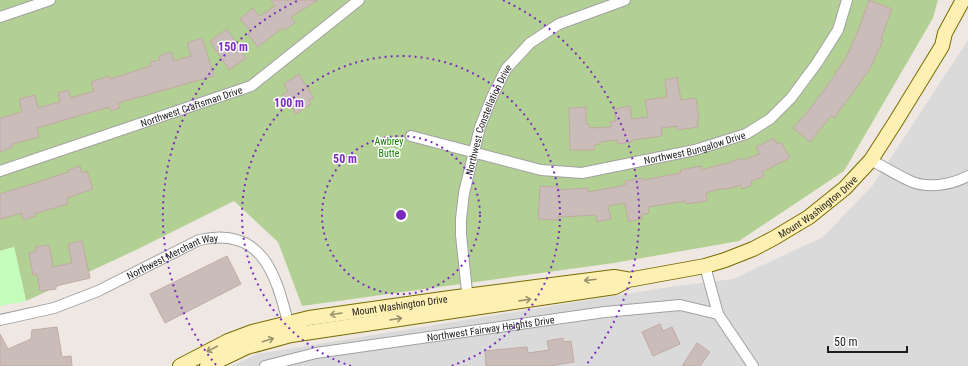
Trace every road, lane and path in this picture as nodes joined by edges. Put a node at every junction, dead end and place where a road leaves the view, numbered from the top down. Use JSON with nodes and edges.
{"nodes":[{"id":1,"x":50,"y":0,"type":"edge"},
{"id":2,"x":359,"y":0,"type":"edge"},
{"id":3,"x":625,"y":0,"type":"edge"},
{"id":4,"x":847,"y":0,"type":"edge"},
{"id":5,"x":963,"y":0,"type":"edge"},
{"id":6,"x":968,"y":12,"type":"edge"},
{"id":7,"x":0,"y":17,"type":"edge"},
{"id":8,"x":942,"y":46,"type":"junction"},
{"id":9,"x":412,"y":136,"type":"dead end"},
{"id":10,"x":474,"y":152,"type":"junction"},
{"id":11,"x":871,"y":160,"type":"junction"},
{"id":12,"x":0,"y":171,"type":"edge"},
{"id":13,"x":968,"y":176,"type":"edge"},
{"id":14,"x":705,"y":266,"type":"junction"},
{"id":15,"x":468,"y":302,"type":"junction"},
{"id":16,"x":718,"y":314,"type":"junction"},
{"id":17,"x":0,"y":320,"type":"edge"},
{"id":18,"x":290,"y":329,"type":"junction"},
{"id":19,"x":180,"y":366,"type":"edge"},
{"id":20,"x":206,"y":366,"type":"edge"},
{"id":21,"x":264,"y":366,"type":"edge"},
{"id":22,"x":753,"y":366,"type":"edge"}],
"edges":[{"from":1,"to":7,"type":"street"},
{"from":2,"to":12,"type":"street","name":"Northwest Craftsman Drive"},
{"from":3,"to":10,"type":"street","name":"Northwest Constellation Drive"},
{"from":4,"to":10,"type":"street","name":"Northwest Bungalow Drive"},
{"from":5,"to":8,"type":"main road","name":"Mount Washington Drive"},
{"from":6,"to":8,"type":"main road","name":"Mount Washington Drive"},
{"from":8,"to":11,"type":"main road","name":"Mount Washington Drive"},
{"from":9,"to":10,"type":"street","name":"Northwest Bungalow Drive"},
{"from":10,"to":15,"type":"street","name":"Northwest Constellation Drive"},
{"from":11,"to":13,"type":"street"},
{"from":11,"to":14,"type":"main road","name":"Mount Washington Drive"},
{"from":14,"to":15,"type":"main road","name":"Mount Washington Drive"},
{"from":14,"to":16,"type":"street"},
{"from":15,"to":18,"type":"main road","name":"Mount Washington Drive"},
{"from":16,"to":21,"type":"street","name":"Northwest Fairway Heights Drive"},
{"from":16,"to":22,"type":"street"},
{"from":17,"to":18,"type":"street","name":"Northwest Merchant Way"},
{"from":18,"to":19,"type":"main road","name":"Mount Washington Drive","one_way":true},
{"from":20,"to":18,"type":"main road","name":"Mount Washington Drive","one_way":true}]}
